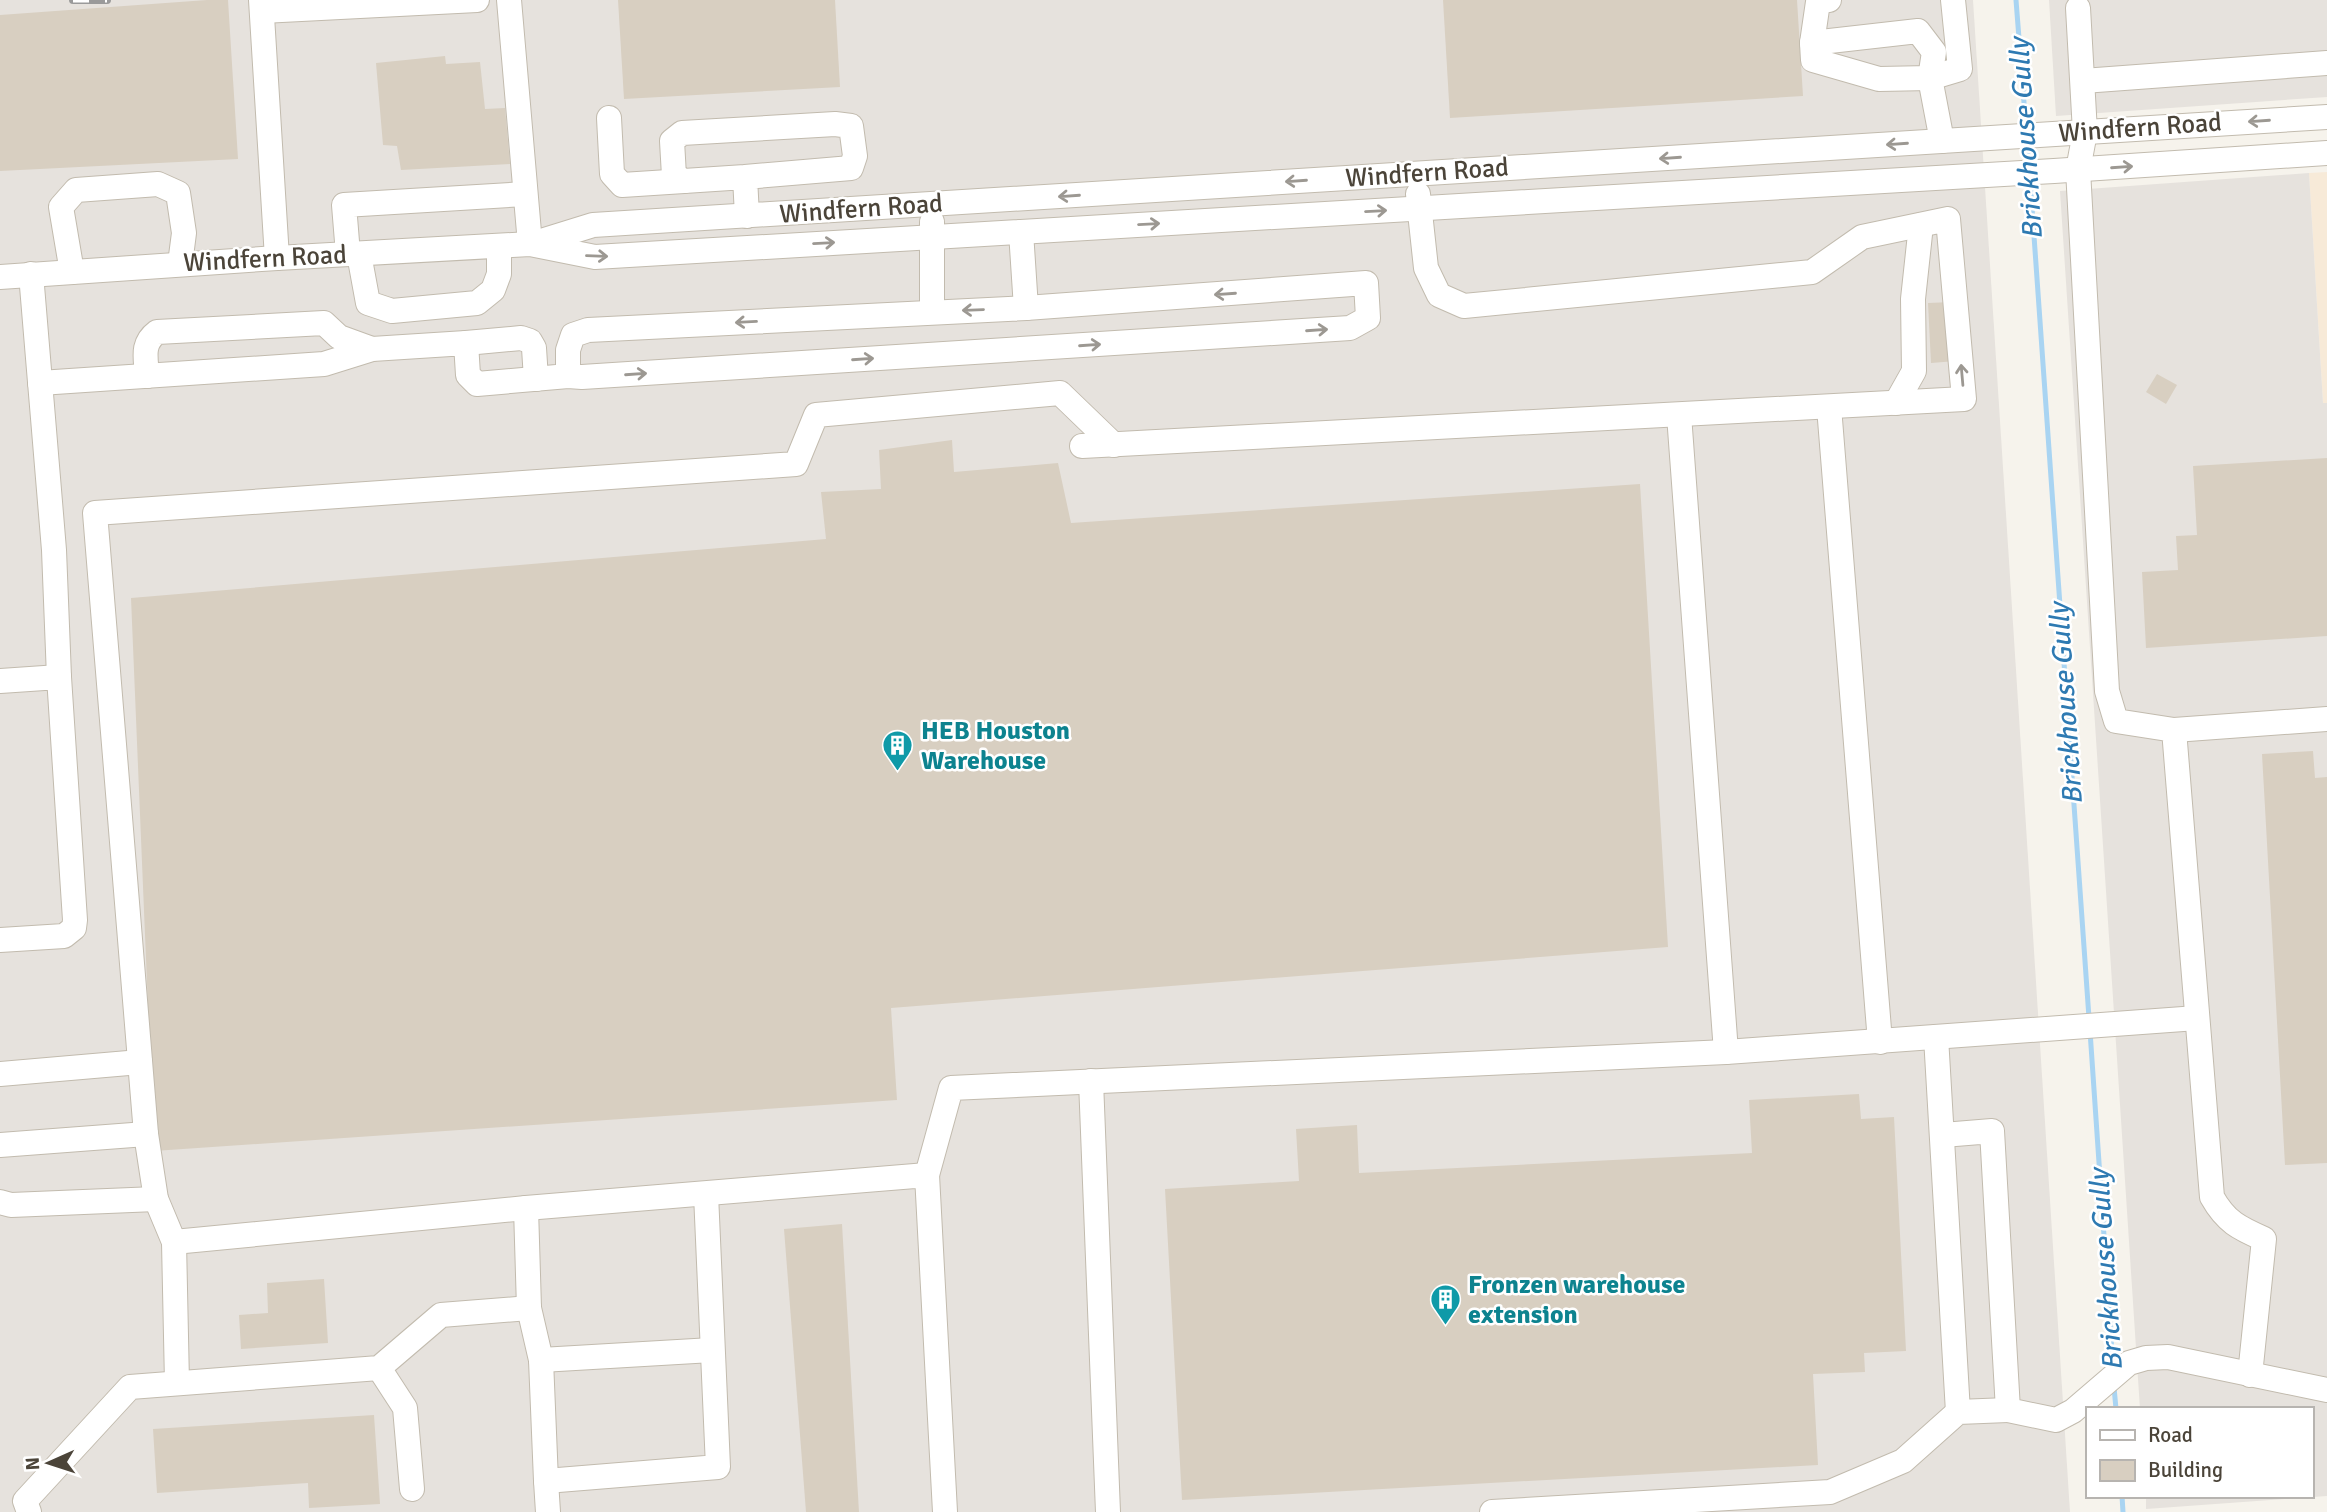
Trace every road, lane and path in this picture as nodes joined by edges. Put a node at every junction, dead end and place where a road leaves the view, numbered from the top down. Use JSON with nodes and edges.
{"nodes":[{"id":1,"x":477,"y":0,"type":"edge"},
{"id":2,"x":509,"y":0,"type":"edge"},
{"id":3,"x":1829,"y":0,"type":"edge"},
{"id":4,"x":1953,"y":0,"type":"edge"},
{"id":5,"x":261,"y":6,"type":"edge"},
{"id":6,"x":2078,"y":8,"type":"dead end"},
{"id":7,"x":1812,"y":43,"type":"junction"},
{"id":8,"x":2327,"y":64,"type":"edge"},
{"id":9,"x":1930,"y":78,"type":"junction"},
{"id":10,"x":2083,"y":81,"type":"junction"},
{"id":11,"x":2327,"y":117,"type":"edge"},
{"id":12,"x":609,"y":118,"type":"dead end"},
{"id":13,"x":2085,"y":132,"type":"junction"},
{"id":14,"x":1942,"y":141,"type":"junction"},
{"id":15,"x":2327,"y":152,"type":"edge"},
{"id":16,"x":2066,"y":171,"type":"junction"},
{"id":17,"x":1418,"y":174,"type":"junction"},
{"id":18,"x":745,"y":177,"type":"junction"},
{"id":19,"x":684,"y":181,"type":"junction"},
{"id":20,"x":525,"y":194,"type":"junction"},
{"id":21,"x":932,"y":204,"type":"junction"},
{"id":22,"x":1418,"y":209,"type":"junction"},
{"id":23,"x":747,"y":216,"type":"junction"},
{"id":24,"x":1921,"y":225,"type":"junction"},
{"id":25,"x":1021,"y":232,"type":"junction"},
{"id":26,"x":933,"y":237,"type":"junction"},
{"id":27,"x":530,"y":244,"type":"junction"},
{"id":28,"x":499,"y":246,"type":"junction"},
{"id":29,"x":353,"y":254,"type":"junction"},
{"id":30,"x":277,"y":258,"type":"junction"},
{"id":31,"x":180,"y":264,"type":"junction"},
{"id":32,"x":72,"y":272,"type":"junction"},
{"id":33,"x":32,"y":274,"type":"junction"},
{"id":34,"x":0,"y":276,"type":"edge"},
{"id":35,"x":1026,"y":308,"type":"junction"},
{"id":36,"x":932,"y":312,"type":"junction"},
{"id":37,"x":466,"y":343,"type":"junction"},
{"id":38,"x":372,"y":349,"type":"junction"},
{"id":39,"x":147,"y":376,"type":"junction"},
{"id":40,"x":568,"y":376,"type":"junction"},
{"id":41,"x":536,"y":379,"type":"junction"},
{"id":42,"x":40,"y":383,"type":"junction"},
{"id":43,"x":1896,"y":403,"type":"junction"},
{"id":44,"x":1829,"y":407,"type":"junction"},
{"id":45,"x":1679,"y":415,"type":"junction"},
{"id":46,"x":1114,"y":444,"type":"junction"},
{"id":47,"x":1082,"y":446,"type":"dead end"},
{"id":48,"x":59,"y":677,"type":"junction"},
{"id":49,"x":0,"y":681,"type":"edge"},
{"id":50,"x":2327,"y":719,"type":"edge"},
{"id":51,"x":2174,"y":730,"type":"junction"},
{"id":52,"x":0,"y":940,"type":"edge"},
{"id":53,"x":2197,"y":1018,"type":"junction"},
{"id":54,"x":1936,"y":1037,"type":"junction"},
{"id":55,"x":1880,"y":1042,"type":"junction"},
{"id":56,"x":1726,"y":1052,"type":"junction"},
{"id":57,"x":140,"y":1062,"type":"junction"},
{"id":58,"x":0,"y":1074,"type":"edge"},
{"id":59,"x":1091,"y":1081,"type":"junction"},
{"id":60,"x":146,"y":1134,"type":"junction"},
{"id":61,"x":1943,"y":1135,"type":"junction"},
{"id":62,"x":0,"y":1145,"type":"edge"},
{"id":63,"x":927,"y":1175,"type":"junction"},
{"id":64,"x":706,"y":1194,"type":"junction"},
{"id":65,"x":156,"y":1199,"type":"junction"},
{"id":66,"x":0,"y":1202,"type":"edge"},
{"id":67,"x":526,"y":1208,"type":"junction"},
{"id":68,"x":174,"y":1242,"type":"junction"},
{"id":69,"x":529,"y":1308,"type":"junction"},
{"id":70,"x":712,"y":1350,"type":"junction"},
{"id":71,"x":541,"y":1360,"type":"junction"},
{"id":72,"x":379,"y":1368,"type":"junction"},
{"id":73,"x":2250,"y":1375,"type":"junction"},
{"id":74,"x":177,"y":1383,"type":"junction"},
{"id":75,"x":2327,"y":1390,"type":"edge"},
{"id":76,"x":2008,"y":1410,"type":"junction"},
{"id":77,"x":1958,"y":1412,"type":"junction"},
{"id":78,"x":546,"y":1481,"type":"junction"},
{"id":79,"x":412,"y":1489,"type":"dead end"},
{"id":80,"x":29,"y":1512,"type":"edge"},
{"id":81,"x":548,"y":1512,"type":"edge"},
{"id":82,"x":945,"y":1512,"type":"edge"},
{"id":83,"x":1108,"y":1512,"type":"edge"},
{"id":84,"x":1492,"y":1512,"type":"edge"}],
"edges":[{"from":1,"to":5,"type":"street"},
{"from":2,"to":20,"type":"street"},
{"from":3,"to":7,"type":"street"},
{"from":4,"to":9,"type":"street"},
{"from":5,"to":30,"type":"street"},
{"from":6,"to":10,"type":"street"},
{"from":7,"to":9,"type":"street"},
{"from":7,"to":9,"type":"street"},
{"from":8,"to":10,"type":"street"},
{"from":9,"to":14,"type":"street"},
{"from":10,"to":13,"type":"street"},
{"from":11,"to":13,"type":"street","name":"Windfern Road","one_way":true},
{"from":12,"to":19,"type":"street"},
{"from":13,"to":14,"type":"street","name":"Windfern Road"},
{"from":13,"to":16,"type":"street"},
{"from":14,"to":17,"type":"street","name":"Windfern Road","one_way":true},
{"from":16,"to":15,"type":"street","name":"Windfern Road","one_way":true},
{"from":16,"to":22,"type":"street","name":"Windfern Road"},
{"from":16,"to":51,"type":"street"},
{"from":17,"to":21,"type":"street","name":"Windfern Road","one_way":true},
{"from":17,"to":22,"type":"street"},
{"from":18,"to":19,"type":"street"},
{"from":18,"to":19,"type":"street"},
{"from":18,"to":23,"type":"street"},
{"from":20,"to":27,"type":"street"},
{"from":20,"to":29,"type":"street"},
{"from":21,"to":23,"type":"street","name":"Windfern Road"},
{"from":21,"to":26,"type":"street"},
{"from":22,"to":24,"type":"street"},
{"from":25,"to":22,"type":"street","name":"Windfern Road","one_way":true},
{"from":23,"to":27,"type":"street","name":"Windfern Road"},
{"from":24,"to":43,"type":"street"},
{"from":43,"to":24,"type":"street","one_way":true},
{"from":25,"to":26,"type":"street","name":"Windfern Road"},
{"from":25,"to":35,"type":"street"},
{"from":27,"to":26,"type":"street","name":"Windfern Road","one_way":true},
{"from":26,"to":36,"type":"street"},
{"from":27,"to":28,"type":"street","name":"Windfern Road"},
{"from":28,"to":29,"type":"street","name":"Windfern Road"},
{"from":28,"to":29,"type":"street"},
{"from":29,"to":30,"type":"street","name":"Windfern Road"},
{"from":30,"to":31,"type":"street","name":"Windfern Road"},
{"from":31,"to":32,"type":"street","name":"Windfern Road"},
{"from":31,"to":32,"type":"street"},
{"from":32,"to":33,"type":"street","name":"Windfern Road"},
{"from":33,"to":34,"type":"street","name":"Windfern Road"},
{"from":33,"to":42,"type":"street"},
{"from":35,"to":36,"type":"street","one_way":true},
{"from":40,"to":35,"type":"street","one_way":true},
{"from":36,"to":40,"type":"street","one_way":true},
{"from":37,"to":38,"type":"street"},
{"from":37,"to":41,"type":"street"},
{"from":37,"to":41,"type":"street"},
{"from":38,"to":39,"type":"street"},
{"from":38,"to":39,"type":"street"},
{"from":39,"to":42,"type":"street"},
{"from":40,"to":41,"type":"street"},
{"from":42,"to":48,"type":"street"},
{"from":43,"to":44,"type":"street"},
{"from":44,"to":45,"type":"street"},
{"from":44,"to":55,"type":"street"},
{"from":45,"to":46,"type":"street"},
{"from":45,"to":56,"type":"street"},
{"from":46,"to":47,"type":"street"},
{"from":46,"to":57,"type":"street"},
{"from":48,"to":49,"type":"street"},
{"from":48,"to":52,"type":"street"},
{"from":50,"to":51,"type":"street"},
{"from":51,"to":53,"type":"street"},
{"from":53,"to":54,"type":"street"},
{"from":53,"to":73,"type":"street"},
{"from":54,"to":55,"type":"street"},
{"from":54,"to":61,"type":"street"},
{"from":55,"to":56,"type":"street"},
{"from":56,"to":59,"type":"street"},
{"from":57,"to":58,"type":"street"},
{"from":57,"to":60,"type":"street"},
{"from":59,"to":63,"type":"street"},
{"from":59,"to":83,"type":"street"},
{"from":60,"to":62,"type":"street"},
{"from":60,"to":65,"type":"street"},
{"from":61,"to":76,"type":"street"},
{"from":61,"to":77,"type":"street"},
{"from":63,"to":64,"type":"street"},
{"from":63,"to":82,"type":"street"},
{"from":64,"to":67,"type":"street"},
{"from":64,"to":70,"type":"street"},
{"from":65,"to":66,"type":"street"},
{"from":65,"to":68,"type":"street"},
{"from":67,"to":68,"type":"street"},
{"from":67,"to":69,"type":"street"},
{"from":68,"to":74,"type":"street"},
{"from":69,"to":71,"type":"street"},
{"from":69,"to":72,"type":"street"},
{"from":70,"to":71,"type":"street"},
{"from":70,"to":78,"type":"street"},
{"from":71,"to":78,"type":"street"},
{"from":72,"to":74,"type":"street"},
{"from":72,"to":79,"type":"street"},
{"from":73,"to":75,"type":"street"},
{"from":73,"to":76,"type":"street"},
{"from":74,"to":80,"type":"street"},
{"from":76,"to":77,"type":"street"},
{"from":77,"to":84,"type":"street"},
{"from":78,"to":81,"type":"street"}]}
